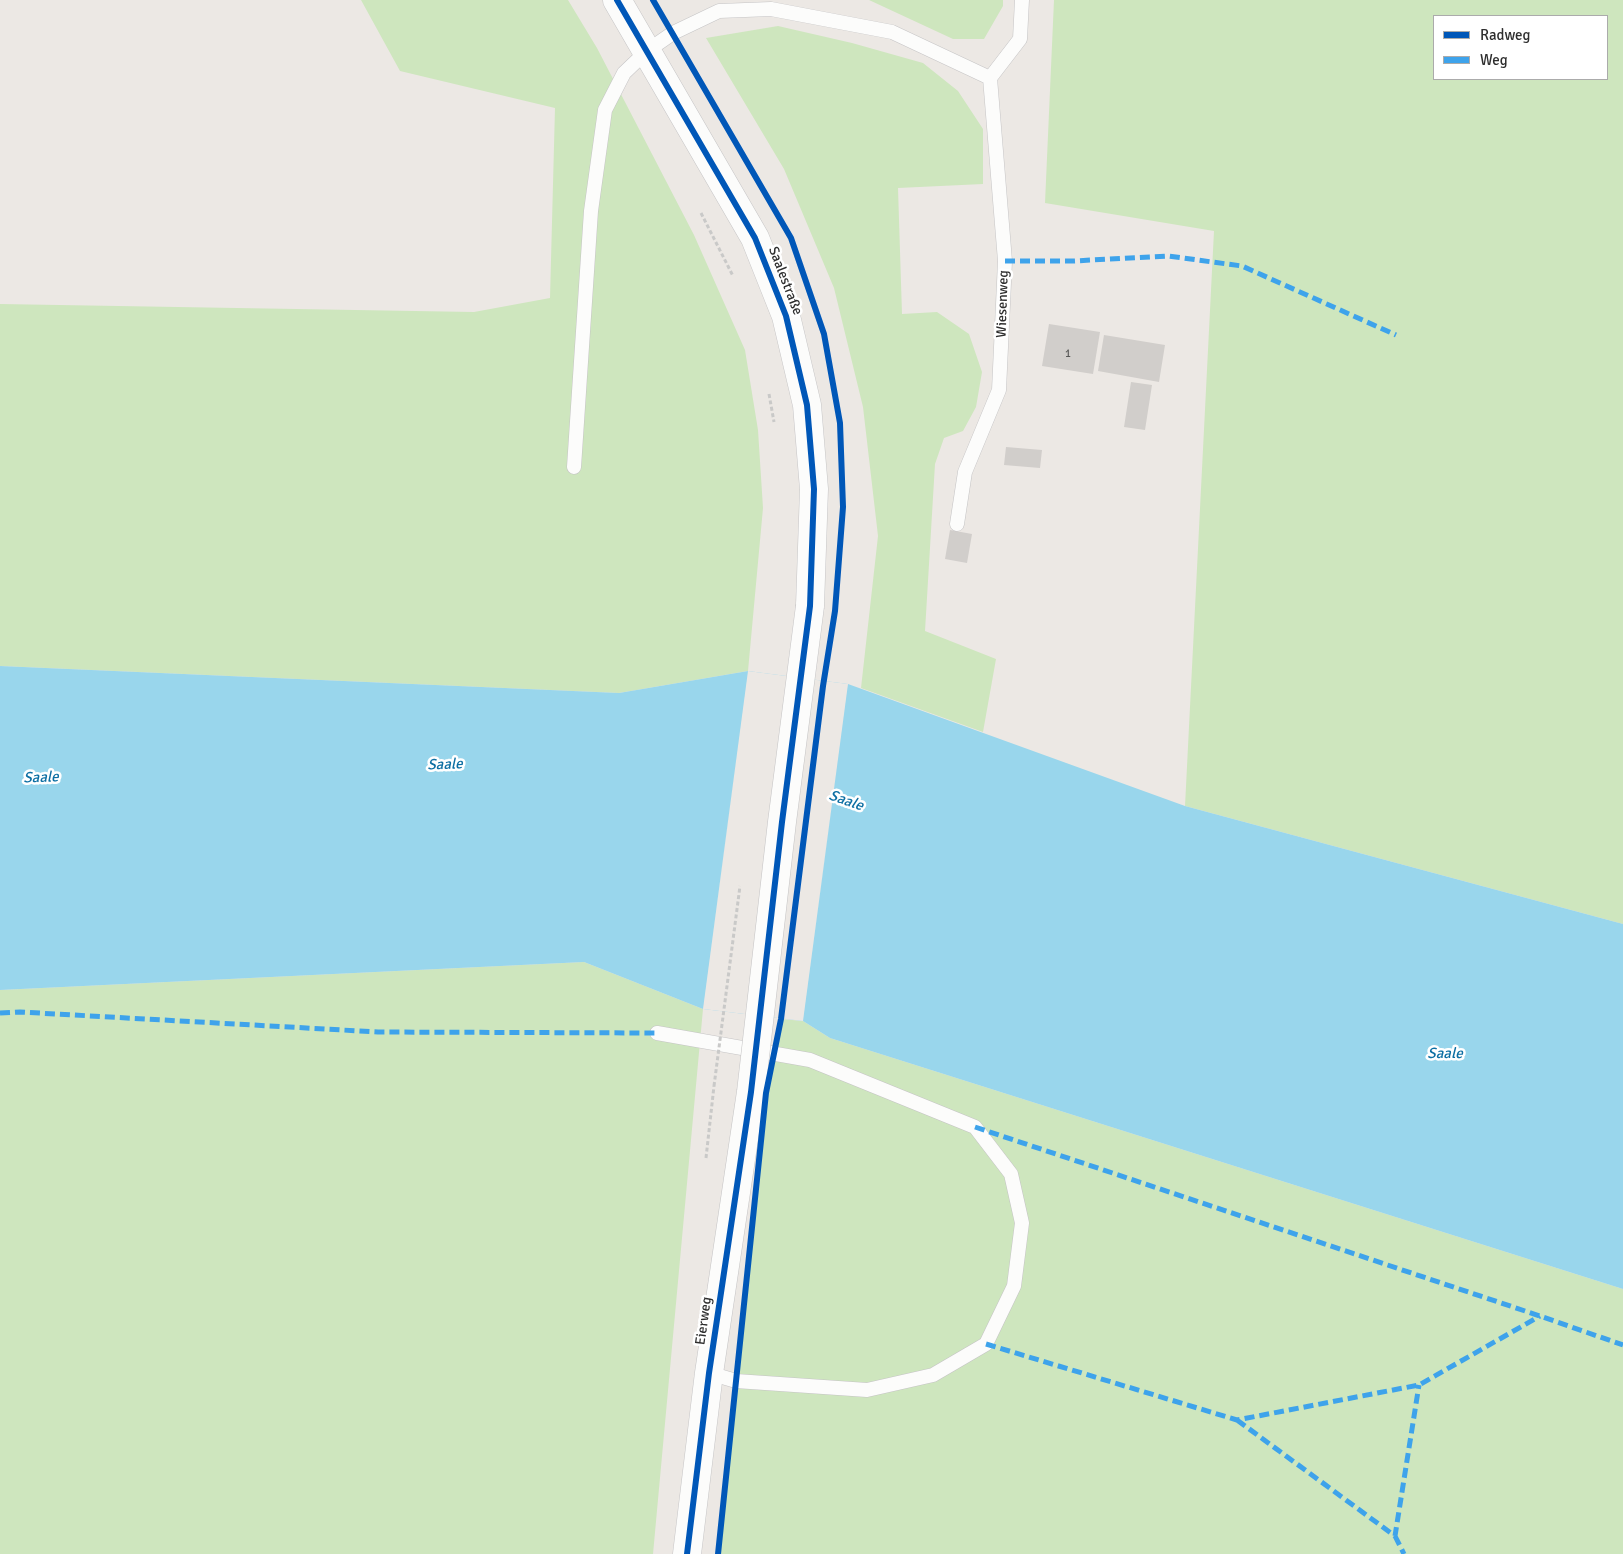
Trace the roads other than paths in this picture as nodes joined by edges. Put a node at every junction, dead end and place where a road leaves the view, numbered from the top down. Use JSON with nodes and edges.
{"nodes":[{"id":1,"x":617,"y":0,"type":"edge"},
{"id":2,"x":1022,"y":0,"type":"edge"},
{"id":3,"x":647,"y":51,"type":"junction"},
{"id":4,"x":990,"y":78,"type":"junction"},
{"id":5,"x":574,"y":467,"type":"dead end"},
{"id":6,"x":957,"y":524,"type":"dead end"},
{"id":7,"x":657,"y":1033,"type":"dead end"},
{"id":8,"x":751,"y":1092,"type":"joint"},
{"id":9,"x":709,"y":1373,"type":"junction"},
{"id":10,"x":687,"y":1554,"type":"edge"}],
"edges":[{"from":1,"to":3,"type":"street","name":"Saalestraße"},
{"from":2,"to":4,"type":"lane"},
{"from":3,"to":4,"type":"lane"},
{"from":3,"to":5,"type":"lane"},
{"from":3,"to":8,"type":"street","name":"Saalestraße","bridge":true},
{"from":4,"to":6,"type":"lane","name":"Wiesenweg"},
{"from":7,"to":9,"type":"lane"},
{"from":8,"to":9,"type":"street","name":"Eierweg"},
{"from":9,"to":10,"type":"street","name":"Eierweg"}]}
